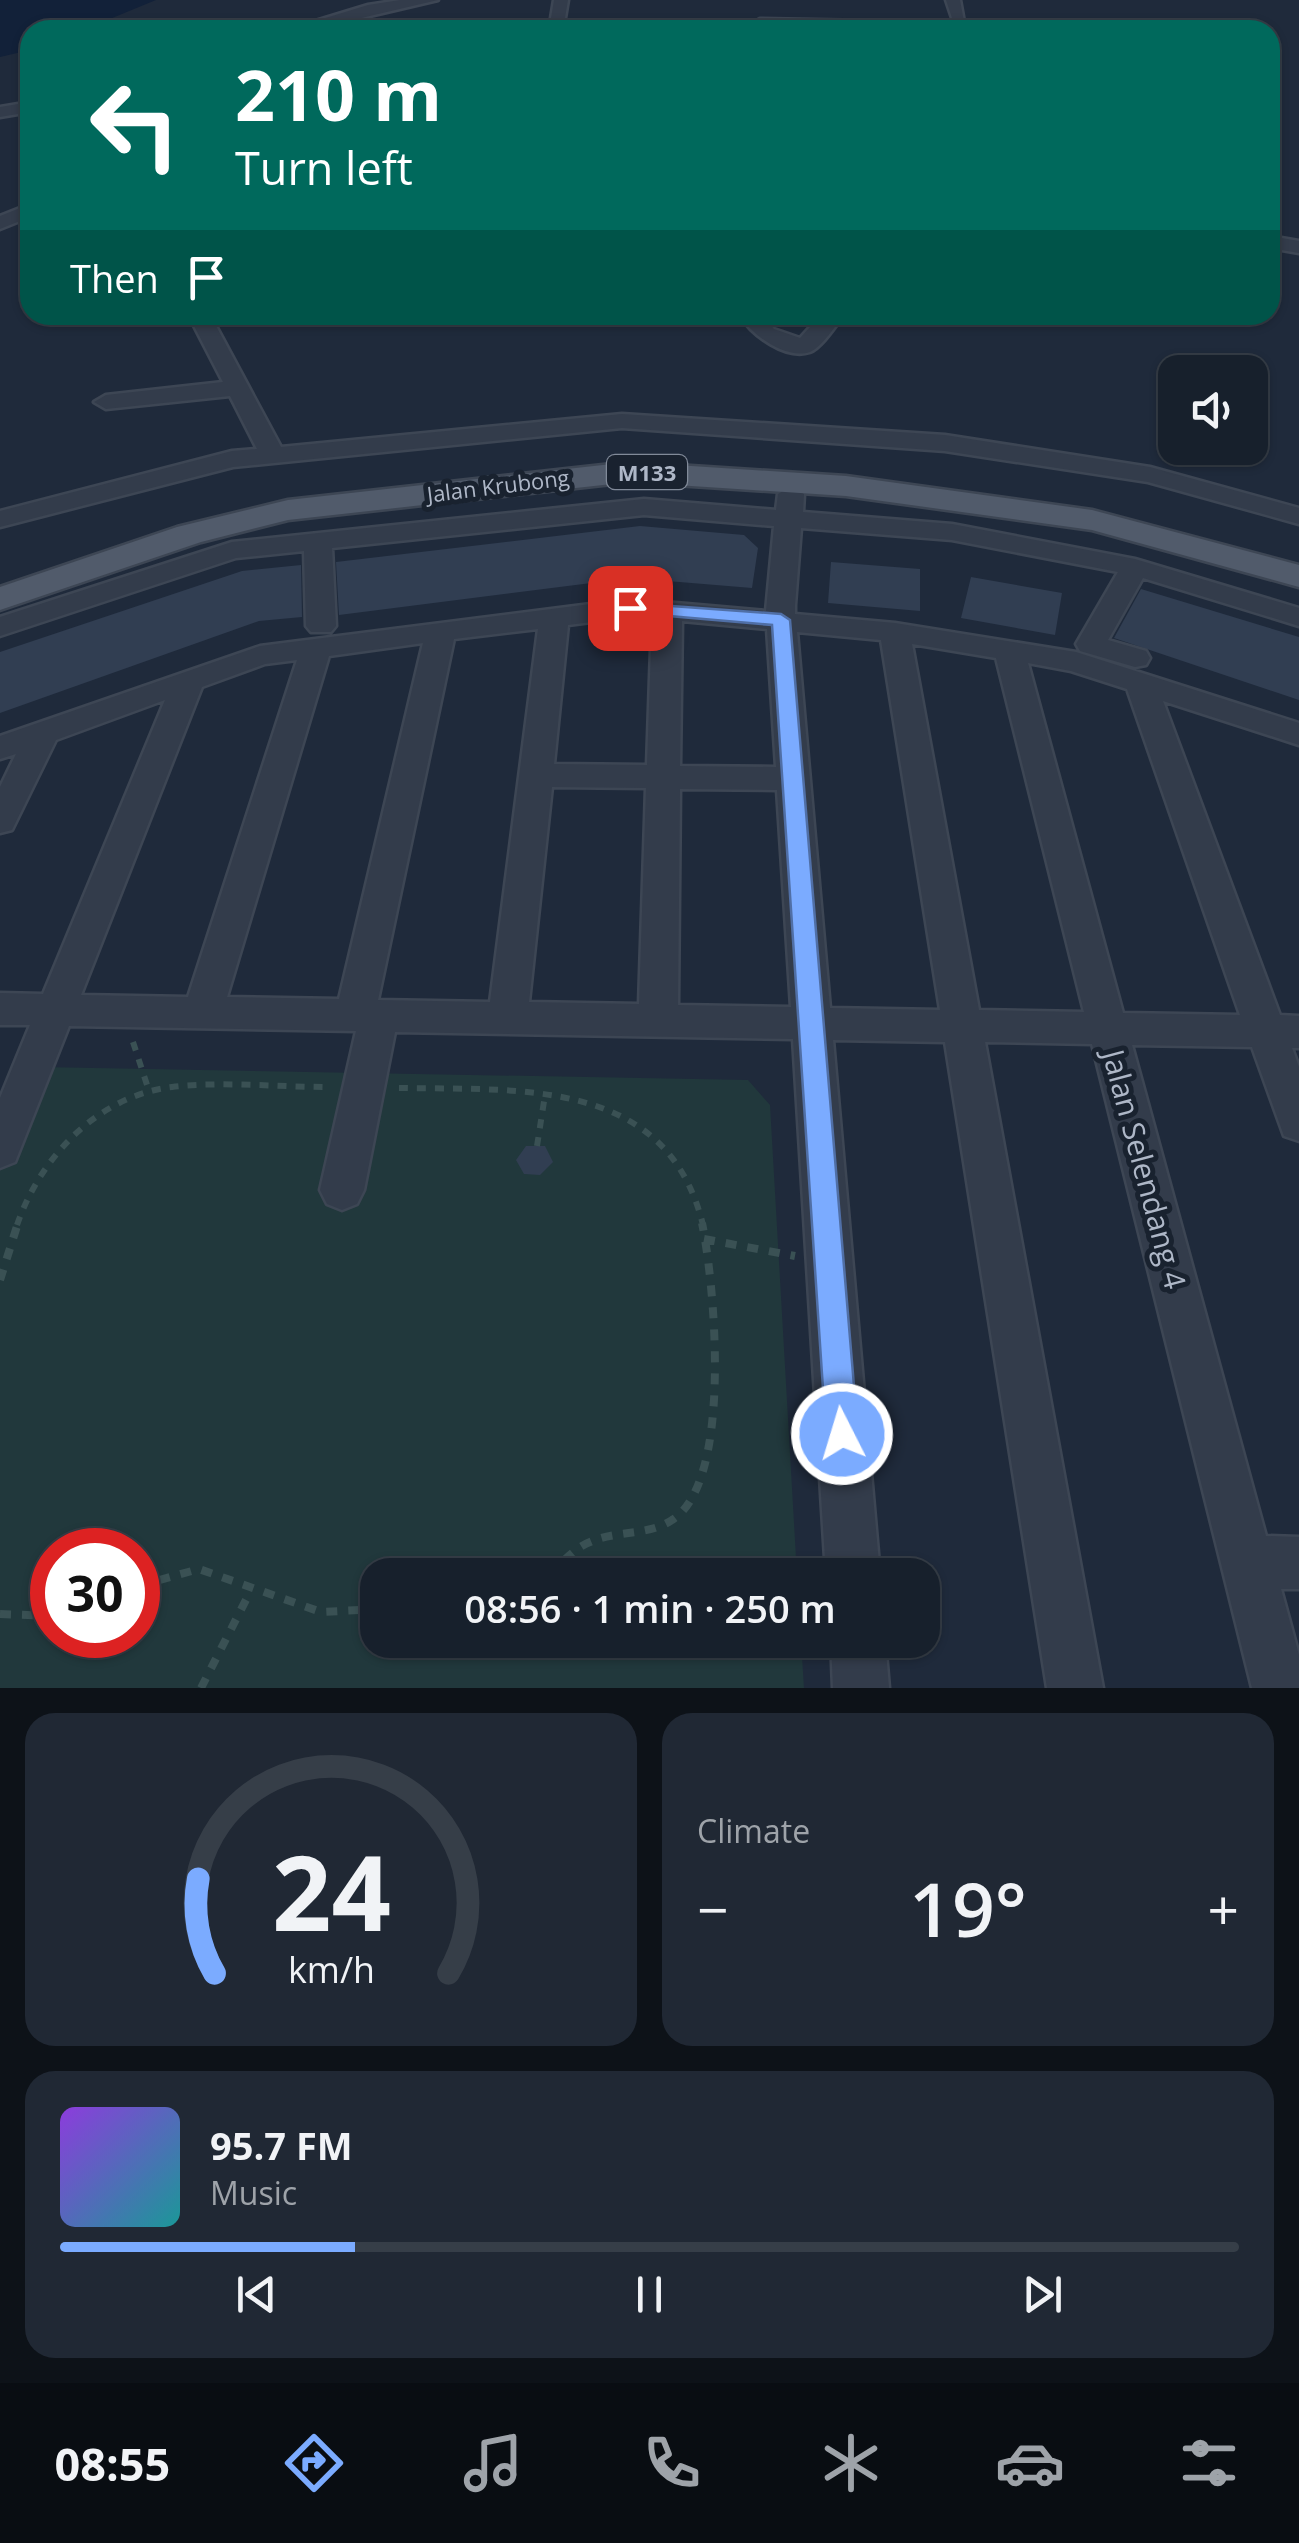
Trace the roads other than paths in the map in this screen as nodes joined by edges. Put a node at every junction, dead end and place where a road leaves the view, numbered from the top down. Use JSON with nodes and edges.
{"nodes":[{"id":1,"x":431,"y":0,"type":"edge"},
{"id":2,"x":373,"y":8,"type":"junction"},
{"id":3,"x":404,"y":18,"type":"dead end"},
{"id":4,"x":329,"y":20,"type":"edge"},
{"id":5,"x":205,"y":325,"type":"edge"},
{"id":6,"x":756,"y":325,"type":"edge"},
{"id":7,"x":824,"y":325,"type":"edge"},
{"id":8,"x":86,"y":380,"type":"dead end"},
{"id":9,"x":238,"y":388,"type":"junction"},
{"id":10,"x":272,"y":453,"type":"junction"},
{"id":11,"x":793,"y":482,"type":"junction"},
{"id":12,"x":1299,"y":516,"type":"edge"},
{"id":13,"x":788,"y":518,"type":"junction"},
{"id":14,"x":0,"y":519,"type":"edge"},
{"id":15,"x":318,"y":542,"type":"junction"},
{"id":16,"x":1299,"y":551,"type":"edge"},
{"id":17,"x":1135,"y":567,"type":"junction"},
{"id":18,"x":48,"y":568,"type":"junction"},
{"id":19,"x":0,"y":570,"type":"edge"},
{"id":20,"x":1299,"y":576,"type":"edge"},
{"id":21,"x":0,"y":597,"type":"edge"},
{"id":22,"x":666,"y":612,"type":"junction"},
{"id":23,"x":780,"y":612,"type":"junction"},
{"id":24,"x":1299,"y":617,"type":"edge"},
{"id":25,"x":554,"y":620,"type":"junction"},
{"id":26,"x":0,"y":628,"type":"edge"},
{"id":27,"x":440,"y":632,"type":"junction"},
{"id":28,"x":895,"y":632,"type":"junction"},
{"id":29,"x":319,"y":637,"type":"junction"},
{"id":30,"x":1009,"y":650,"type":"junction"},
{"id":31,"x":1140,"y":681,"type":"junction"},
{"id":32,"x":188,"y":682,"type":"junction"},
{"id":33,"x":1294,"y":724,"type":"edge"},
{"id":34,"x":0,"y":726,"type":"edge"},
{"id":35,"x":43,"y":734,"type":"junction"},
{"id":36,"x":0,"y":748,"type":"edge"},
{"id":37,"x":1299,"y":764,"type":"edge"},
{"id":38,"x":535,"y":775,"type":"junction"},
{"id":39,"x":662,"y":777,"type":"junction"},
{"id":40,"x":792,"y":779,"type":"junction"},
{"id":41,"x":0,"y":821,"type":"edge"},
{"id":42,"x":0,"y":1009,"type":"edge"},
{"id":43,"x":56,"y":1010,"type":"junction"},
{"id":44,"x":203,"y":1012,"type":"junction"},
{"id":45,"x":367,"y":1015,"type":"junction"},
{"id":46,"x":508,"y":1018,"type":"junction"},
{"id":47,"x":658,"y":1020,"type":"junction"},
{"id":48,"x":812,"y":1023,"type":"junction"},
{"id":49,"x":963,"y":1026,"type":"junction"},
{"id":50,"x":1108,"y":1028,"type":"junction"},
{"id":51,"x":1282,"y":1031,"type":"edge"},
{"id":52,"x":1299,"y":1122,"type":"edge"},
{"id":53,"x":0,"y":1149,"type":"edge"},
{"id":54,"x":342,"y":1190,"type":"dead end"},
{"id":55,"x":852,"y":1558,"type":"edge"},
{"id":56,"x":1247,"y":1562,"type":"junction"},
{"id":57,"x":1299,"y":1563,"type":"edge"},
{"id":58,"x":859,"y":1658,"type":"edge"},
{"id":59,"x":861,"y":1688,"type":"edge"},
{"id":60,"x":1075,"y":1688,"type":"edge"},
{"id":61,"x":1280,"y":1688,"type":"edge"}],
"edges":[{"from":1,"to":2,"type":"street"},
{"from":2,"to":3,"type":"street"},
{"from":2,"to":4,"type":"street"},
{"from":5,"to":9,"type":"street"},
{"from":6,"to":7,"type":"street"},
{"from":8,"to":9,"type":"street"},
{"from":9,"to":10,"type":"street"},
{"from":10,"to":12,"type":"street"},
{"from":10,"to":14,"type":"street"},
{"from":11,"to":13,"type":"street"},
{"from":11,"to":18,"type":"main road","name":"Jalan Krubong","number":"M133"},
{"from":11,"to":20,"type":"main road","name":"Jalan Krubong","number":"M133"},
{"from":13,"to":15,"type":"street"},
{"from":13,"to":17,"type":"street"},
{"from":13,"to":23,"type":"street"},
{"from":15,"to":26,"type":"street"},
{"from":15,"to":29,"type":"street"},
{"from":16,"to":18,"type":"main road","name":"Jalan Krubong","number":"M133"},
{"from":17,"to":24,"type":"street"},
{"from":17,"to":33,"type":"street"},
{"from":18,"to":19,"type":"main road"},
{"from":18,"to":21,"type":"main road"},
{"from":22,"to":23,"type":"street"},
{"from":22,"to":25,"type":"street"},
{"from":22,"to":39,"type":"street"},
{"from":23,"to":28,"type":"street"},
{"from":23,"to":29,"type":"street"},
{"from":23,"to":40,"type":"street"},
{"from":25,"to":27,"type":"street"},
{"from":25,"to":38,"type":"street"},
{"from":27,"to":29,"type":"street"},
{"from":27,"to":45,"type":"street"},
{"from":28,"to":30,"type":"street"},
{"from":28,"to":49,"type":"street"},
{"from":29,"to":32,"type":"street"},
{"from":29,"to":34,"type":"street"},
{"from":29,"to":44,"type":"street"},
{"from":30,"to":31,"type":"street"},
{"from":30,"to":50,"type":"street","name":"Jalan Selendang 4"},
{"from":31,"to":33,"type":"street"},
{"from":31,"to":51,"type":"street"},
{"from":32,"to":35,"type":"street"},
{"from":32,"to":43,"type":"street"},
{"from":33,"to":37,"type":"street"},
{"from":35,"to":36,"type":"street"},
{"from":35,"to":41,"type":"street"},
{"from":38,"to":39,"type":"street"},
{"from":38,"to":46,"type":"street"},
{"from":39,"to":40,"type":"street"},
{"from":39,"to":47,"type":"street"},
{"from":40,"to":48,"type":"street"},
{"from":42,"to":43,"type":"street"},
{"from":43,"to":44,"type":"street"},
{"from":43,"to":53,"type":"street"},
{"from":44,"to":45,"type":"street"},
{"from":45,"to":46,"type":"street"},
{"from":45,"to":54,"type":"street"},
{"from":46,"to":47,"type":"street"},
{"from":47,"to":48,"type":"street"},
{"from":48,"to":49,"type":"street"},
{"from":48,"to":55,"type":"street"},
{"from":49,"to":50,"type":"street"},
{"from":49,"to":60,"type":"street"},
{"from":50,"to":51,"type":"street"},
{"from":50,"to":56,"type":"street","name":"Jalan Selendang 4"},
{"from":51,"to":52,"type":"street"},
{"from":56,"to":57,"type":"street"},
{"from":56,"to":61,"type":"street","name":"Jalan Selendang 4"},
{"from":58,"to":59,"type":"street"}]}
